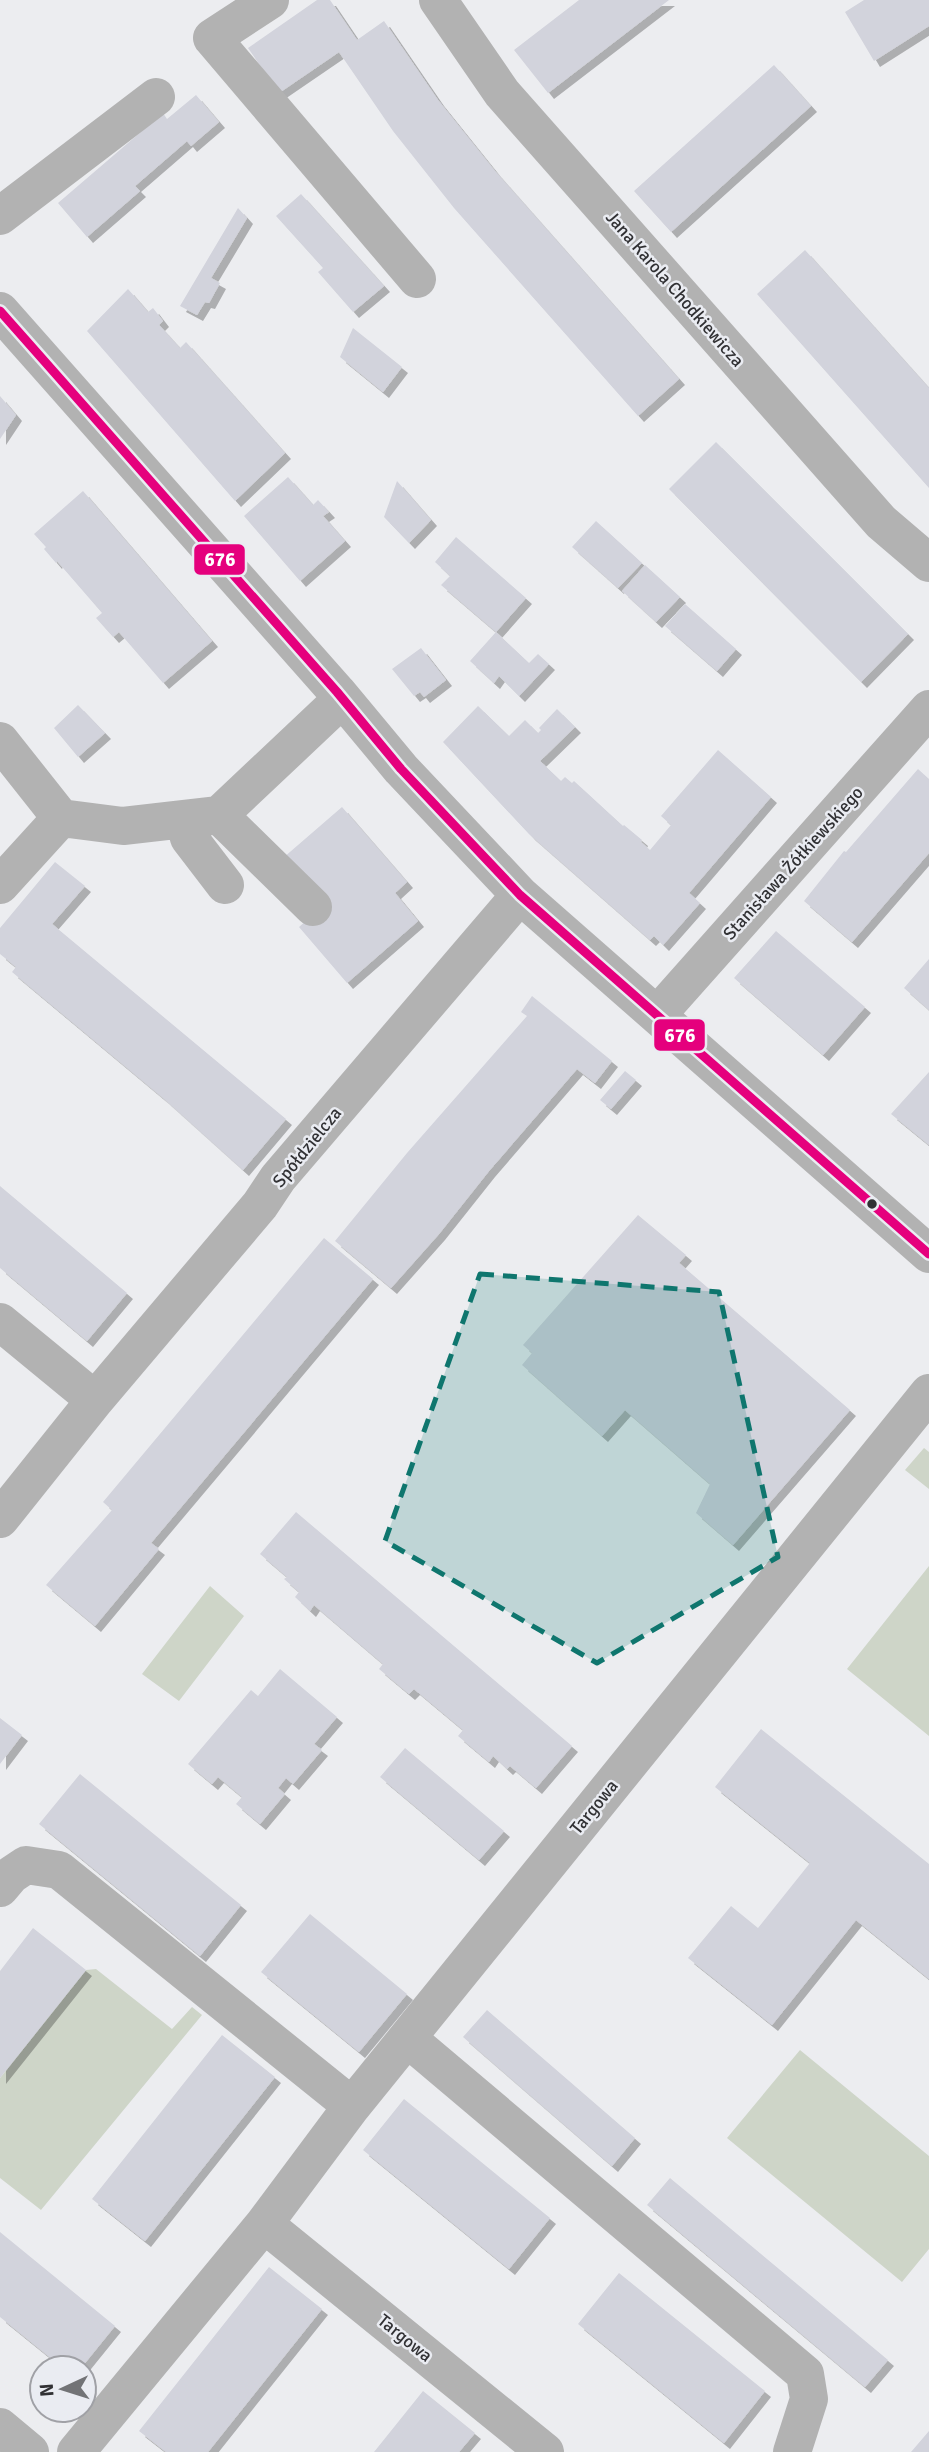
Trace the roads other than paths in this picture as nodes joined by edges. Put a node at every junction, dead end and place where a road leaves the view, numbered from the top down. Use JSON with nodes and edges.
{"nodes":[{"id":1,"x":270,"y":0,"type":"edge"},
{"id":2,"x":438,"y":0,"type":"edge"},
{"id":3,"x":156,"y":97,"type":"dead end"},
{"id":4,"x":0,"y":216,"type":"edge"},
{"id":5,"x":417,"y":279,"type":"dead end"},
{"id":6,"x":0,"y":311,"type":"edge"},
{"id":7,"x":929,"y":563,"type":"edge"},
{"id":8,"x":342,"y":699,"type":"junction"},
{"id":9,"x":929,"y":709,"type":"edge"},
{"id":10,"x":0,"y":741,"type":"edge"},
{"id":11,"x":201,"y":817,"type":"junction"},
{"id":12,"x":61,"y":818,"type":"junction"},
{"id":13,"x":0,"y":885,"type":"edge"},
{"id":14,"x":225,"y":885,"type":"dead end"},
{"id":15,"x":520,"y":895,"type":"junction"},
{"id":16,"x":313,"y":907,"type":"dead end"},
{"id":17,"x":657,"y":1015,"type":"junction"},
{"id":18,"x":929,"y":1254,"type":"edge"},
{"id":19,"x":0,"y":1322,"type":"edge"},
{"id":20,"x":929,"y":1393,"type":"edge"},
{"id":21,"x":96,"y":1400,"type":"junction"},
{"id":22,"x":0,"y":1519,"type":"edge"},
{"id":23,"x":0,"y":1888,"type":"edge"},
{"id":24,"x":407,"y":2038,"type":"junction"},
{"id":25,"x":352,"y":2106,"type":"junction"},
{"id":26,"x":264,"y":2224,"type":"junction"},
{"id":27,"x":0,"y":2427,"type":"edge"},
{"id":28,"x":30,"y":2452,"type":"edge"},
{"id":29,"x":76,"y":2452,"type":"edge"},
{"id":30,"x":545,"y":2452,"type":"edge"},
{"id":31,"x":792,"y":2452,"type":"edge"}],
"edges":[{"from":1,"to":5,"type":"street"},
{"from":2,"to":7,"type":"street","name":"Jana Karola Chodkiewicza"},
{"from":3,"to":4,"type":"street"},
{"from":6,"to":8,"type":"street"},
{"from":8,"to":11,"type":"street"},
{"from":8,"to":15,"type":"street"},
{"from":9,"to":17,"type":"street","name":"Stanisława Żółkiewskiego"},
{"from":10,"to":12,"type":"street"},
{"from":11,"to":12,"type":"street"},
{"from":11,"to":14,"type":"street"},
{"from":11,"to":16,"type":"street"},
{"from":12,"to":13,"type":"street"},
{"from":15,"to":17,"type":"street"},
{"from":15,"to":21,"type":"street","name":"Spółdzielcza"},
{"from":17,"to":18,"type":"street"},
{"from":19,"to":21,"type":"street"},
{"from":20,"to":24,"type":"street","name":"Targowa"},
{"from":21,"to":22,"type":"street","name":"Spółdzielcza"},
{"from":23,"to":25,"type":"street"},
{"from":24,"to":25,"type":"street","name":"Targowa"},
{"from":24,"to":31,"type":"street"},
{"from":25,"to":26,"type":"street","name":"Targowa"},
{"from":26,"to":29,"type":"street","name":"Targowa"},
{"from":26,"to":30,"type":"street","name":"Targowa"},
{"from":27,"to":28,"type":"street"}]}
